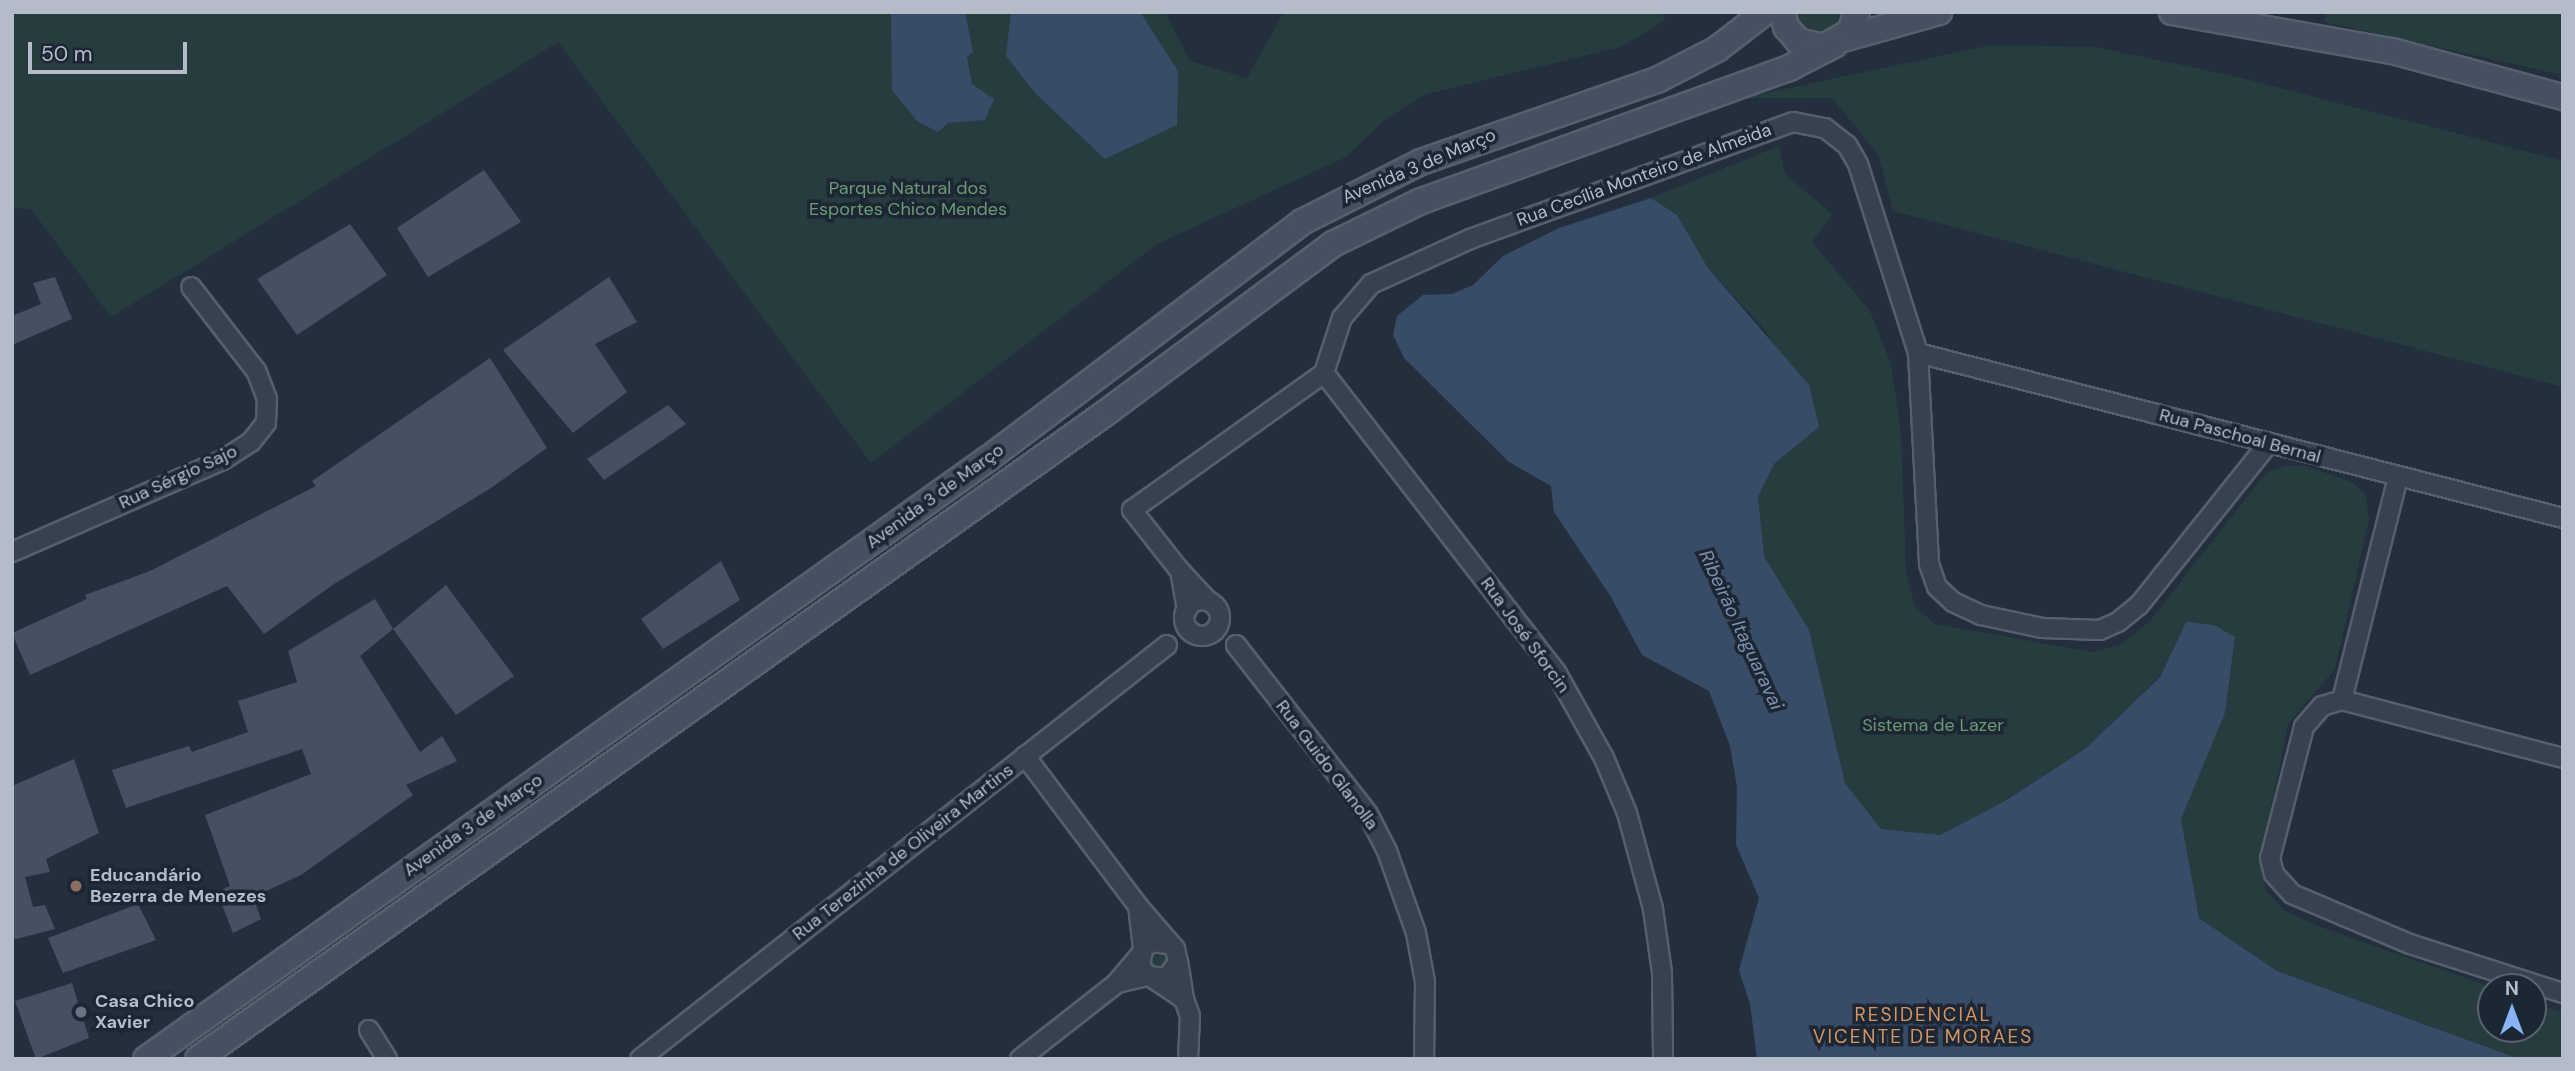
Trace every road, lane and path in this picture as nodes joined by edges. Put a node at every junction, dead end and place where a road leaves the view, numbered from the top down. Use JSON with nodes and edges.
{"nodes":[{"id":1,"x":1765,"y":12,"type":"edge"},
{"id":2,"x":1783,"y":12,"type":"edge"},
{"id":3,"x":1857,"y":12,"type":"edge"},
{"id":4,"x":1939,"y":12,"type":"edge"},
{"id":5,"x":2172,"y":12,"type":"edge"},
{"id":6,"x":1839,"y":42,"type":"junction"},
{"id":7,"x":2563,"y":97,"type":"edge"},
{"id":8,"x":191,"y":287,"type":"dead end"},
{"id":9,"x":1918,"y":353,"type":"junction"},
{"id":10,"x":1324,"y":373,"type":"junction"},
{"id":11,"x":2269,"y":443,"type":"junction"},
{"id":12,"x":2398,"y":477,"type":"junction"},
{"id":13,"x":2563,"y":518,"type":"edge"},
{"id":14,"x":12,"y":552,"type":"edge"},
{"id":15,"x":1180,"y":570,"type":"junction"},
{"id":16,"x":1209,"y":601,"type":"junction"},
{"id":17,"x":1186,"y":613,"type":"junction"},
{"id":18,"x":1220,"y":616,"type":"junction"},
{"id":19,"x":1202,"y":636,"type":"junction"},
{"id":20,"x":1167,"y":645,"type":"junction"},
{"id":21,"x":1236,"y":645,"type":"junction"},
{"id":22,"x":2342,"y":700,"type":"junction"},
{"id":23,"x":1025,"y":756,"type":"junction"},
{"id":24,"x":2563,"y":758,"type":"edge"},
{"id":25,"x":1138,"y":906,"type":"junction"},
{"id":26,"x":1169,"y":944,"type":"junction"},
{"id":27,"x":1142,"y":952,"type":"junction"},
{"id":28,"x":1178,"y":962,"type":"junction"},
{"id":29,"x":1151,"y":977,"type":"junction"},
{"id":30,"x":1117,"y":983,"type":"junction"},
{"id":31,"x":2563,"y":993,"type":"edge"},
{"id":32,"x":1184,"y":999,"type":"junction"},
{"id":33,"x":369,"y":1030,"type":"dead end"},
{"id":34,"x":146,"y":1059,"type":"edge"},
{"id":35,"x":198,"y":1059,"type":"edge"},
{"id":36,"x":387,"y":1059,"type":"edge"},
{"id":37,"x":640,"y":1059,"type":"edge"},
{"id":38,"x":1020,"y":1059,"type":"edge"},
{"id":39,"x":1188,"y":1059,"type":"edge"},
{"id":40,"x":1424,"y":1059,"type":"edge"},
{"id":41,"x":1663,"y":1059,"type":"edge"}],
"edges":[{"from":1,"to":34,"type":"main road","name":"Avenida 3 de Março"},
{"from":2,"to":6,"type":"main road"},
{"from":3,"to":6,"type":"main road"},
{"from":4,"to":6,"type":"main road"},
{"from":5,"to":7,"type":"main road"},
{"from":6,"to":35,"type":"main road","name":"Avenida 3 de Março"},
{"from":8,"to":14,"type":"street","name":"Rua Sérgio Sajo"},
{"from":9,"to":10,"type":"street","name":"Rua Cecília Monteiro de Almeida"},
{"from":9,"to":11,"type":"street","name":"Rua Paschoal Bernal"},
{"from":9,"to":11,"type":"street","name":"Rua Cecília Monteiro de Almeida"},
{"from":10,"to":15,"type":"street"},
{"from":10,"to":41,"type":"street","name":"Rua José Sforcin"},
{"from":11,"to":12,"type":"street","name":"Rua Paschoal Bernal"},
{"from":12,"to":13,"type":"street","name":"Rua Paschoal Bernal"},
{"from":12,"to":22,"type":"street"},
{"from":15,"to":16,"type":"street"},
{"from":15,"to":17,"type":"street"},
{"from":16,"to":17,"type":"street"},
{"from":16,"to":18,"type":"street"},
{"from":17,"to":19,"type":"street"},
{"from":17,"to":20,"type":"street","name":"Rua Terezinha de Oliveira Martins"},
{"from":18,"to":19,"type":"street"},
{"from":18,"to":21,"type":"street","name":"Rua Guido Glanolla"},
{"from":19,"to":20,"type":"street","name":"Rua Terezinha de Oliveira Martins"},
{"from":19,"to":21,"type":"street"},
{"from":20,"to":23,"type":"street","name":"Rua Terezinha de Oliveira Martins"},
{"from":21,"to":40,"type":"street","name":"Rua Guido Glanolla"},
{"from":22,"to":24,"type":"street"},
{"from":22,"to":31,"type":"street"},
{"from":23,"to":25,"type":"street"},
{"from":23,"to":37,"type":"street","name":"Rua Terezinha de Oliveira Martins"},
{"from":25,"to":26,"type":"street"},
{"from":25,"to":27,"type":"street"},
{"from":26,"to":27,"type":"street"},
{"from":26,"to":28,"type":"street"},
{"from":27,"to":29,"type":"street"},
{"from":27,"to":30,"type":"street"},
{"from":28,"to":29,"type":"street"},
{"from":28,"to":32,"type":"street"},
{"from":29,"to":30,"type":"street"},
{"from":29,"to":32,"type":"street"},
{"from":30,"to":38,"type":"street"},
{"from":32,"to":39,"type":"street"},
{"from":33,"to":36,"type":"street"}]}
